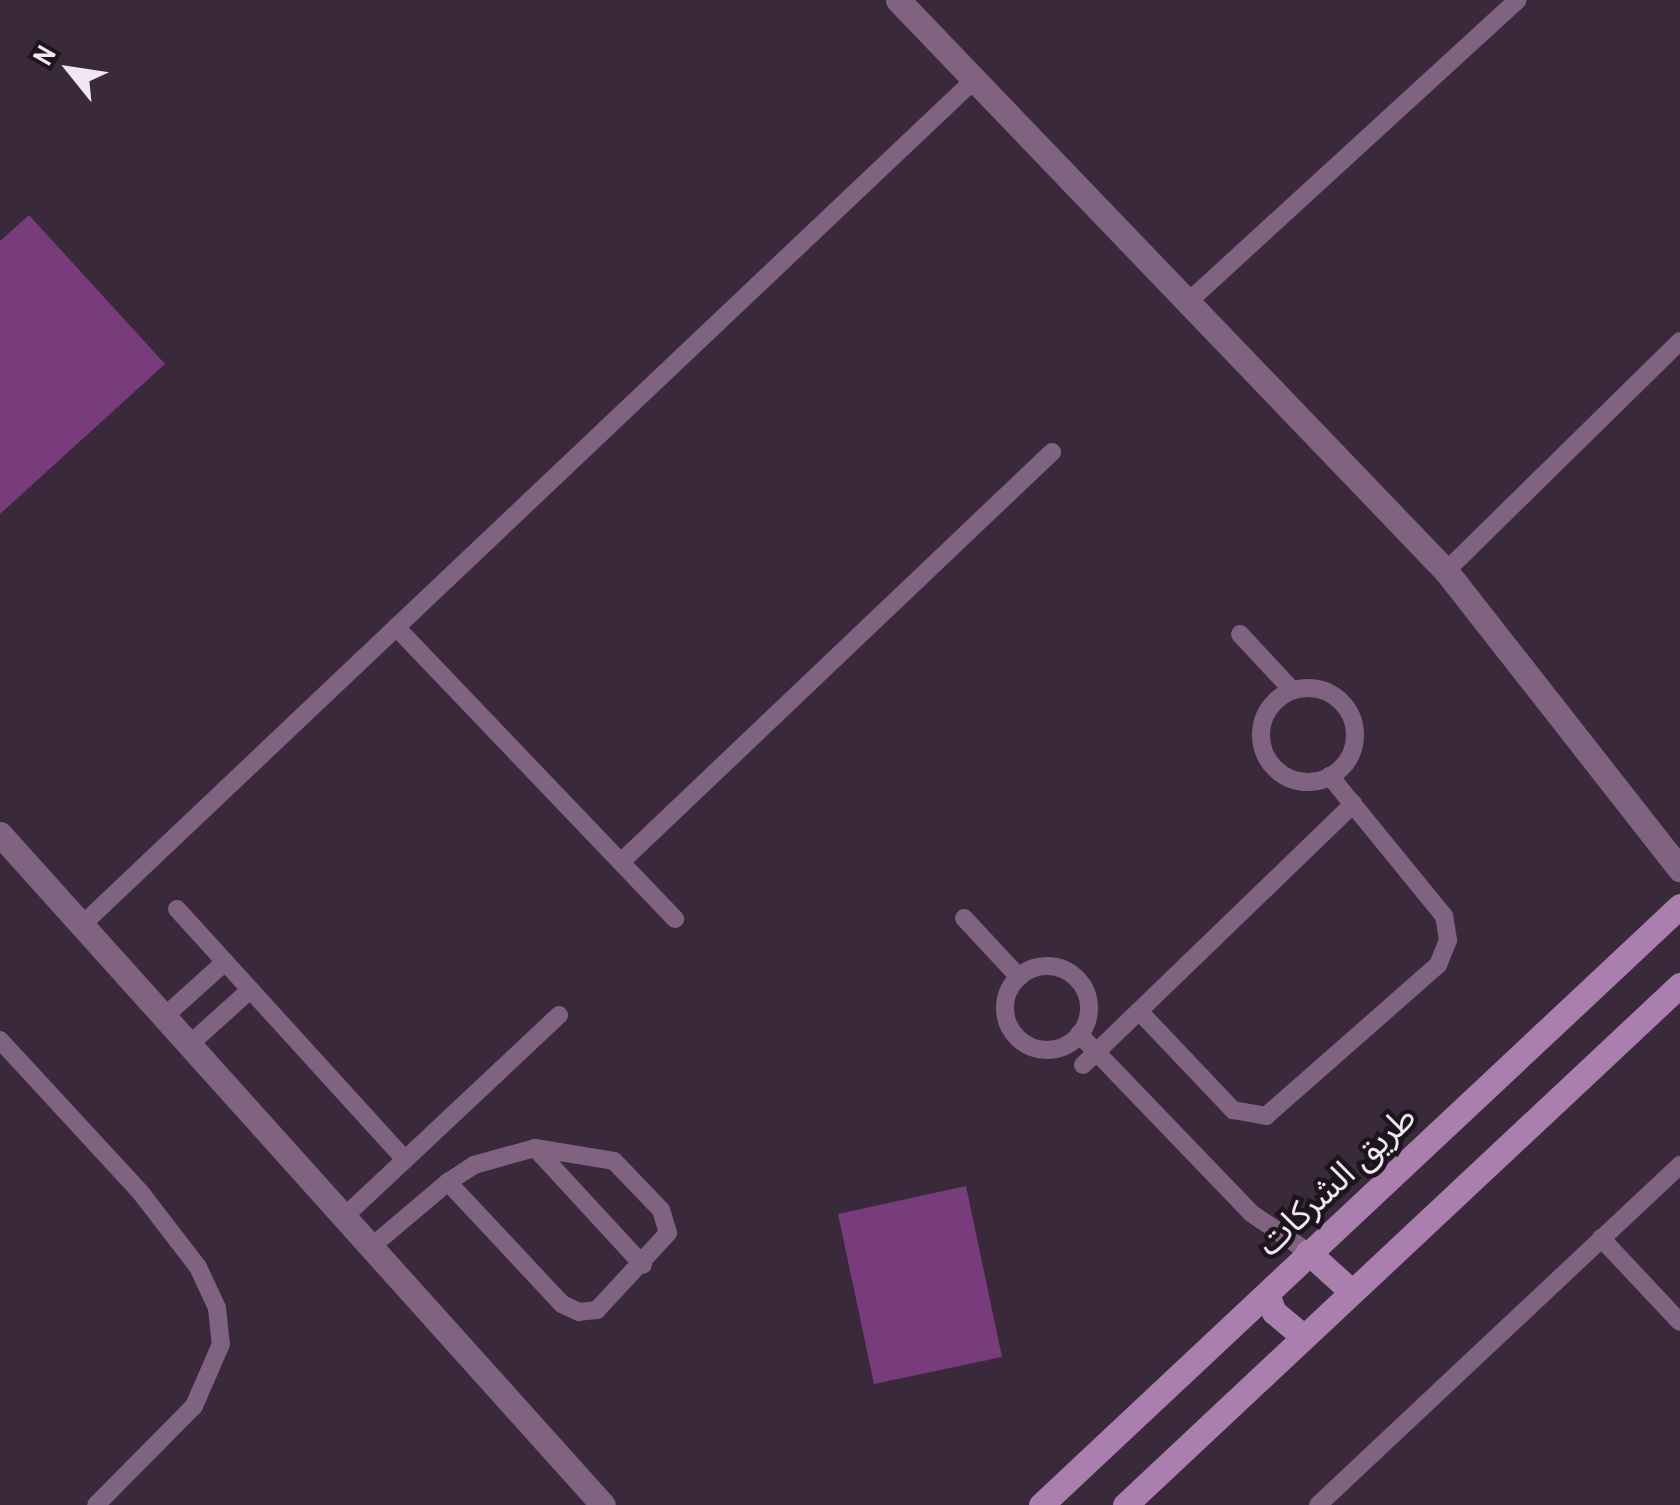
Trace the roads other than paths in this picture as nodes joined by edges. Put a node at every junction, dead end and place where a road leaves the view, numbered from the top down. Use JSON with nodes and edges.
{"nodes":[{"id":1,"x":898,"y":0,"type":"edge"},
{"id":2,"x":1517,"y":0,"type":"edge"},
{"id":3,"x":974,"y":80,"type":"junction"},
{"id":4,"x":1188,"y":302,"type":"junction"},
{"id":5,"x":1680,"y":341,"type":"edge"},
{"id":6,"x":1052,"y":452,"type":"dead end"},
{"id":7,"x":1446,"y":572,"type":"junction"},
{"id":8,"x":396,"y":628,"type":"junction"},
{"id":9,"x":1240,"y":634,"type":"dead end"},
{"id":10,"x":1292,"y":690,"type":"junction"},
{"id":11,"x":1330,"y":776,"type":"junction"},
{"id":12,"x":1354,"y":804,"type":"junction"},
{"id":13,"x":0,"y":834,"type":"edge"},
{"id":14,"x":621,"y":862,"type":"junction"},
{"id":15,"x":1680,"y":870,"type":"edge"},
{"id":16,"x":1680,"y":906,"type":"edge"},
{"id":17,"x":177,"y":909,"type":"dead end"},
{"id":18,"x":964,"y":918,"type":"dead end"},
{"id":19,"x":676,"y":919,"type":"dead end"},
{"id":20,"x":83,"y":924,"type":"junction"},
{"id":21,"x":225,"y":962,"type":"junction"},
{"id":22,"x":1019,"y":977,"type":"junction"},
{"id":23,"x":1680,"y":985,"type":"edge"},
{"id":24,"x":250,"y":990,"type":"junction"},
{"id":25,"x":1139,"y":1011,"type":"junction"},
{"id":26,"x":559,"y":1015,"type":"dead end"},
{"id":27,"x":165,"y":1016,"type":"junction"},
{"id":28,"x":1080,"y":1034,"type":"junction"},
{"id":29,"x":0,"y":1040,"type":"edge"},
{"id":30,"x":190,"y":1044,"type":"junction"},
{"id":31,"x":1090,"y":1059,"type":"junction"},
{"id":32,"x":535,"y":1148,"type":"junction"},
{"id":33,"x":405,"y":1160,"type":"junction"},
{"id":34,"x":1680,"y":1165,"type":"edge"},
{"id":35,"x":448,"y":1182,"type":"junction"},
{"id":36,"x":344,"y":1217,"type":"junction"},
{"id":37,"x":1601,"y":1238,"type":"junction"},
{"id":38,"x":371,"y":1247,"type":"junction"},
{"id":39,"x":1308,"y":1252,"type":"junction"},
{"id":40,"x":643,"y":1264,"type":"junction"},
{"id":41,"x":1350,"y":1291,"type":"junction"},
{"id":42,"x":1267,"y":1294,"type":"junction"},
{"id":43,"x":1680,"y":1322,"type":"edge"},
{"id":44,"x":1303,"y":1336,"type":"junction"},
{"id":45,"x":96,"y":1505,"type":"edge"},
{"id":46,"x":603,"y":1505,"type":"edge"},
{"id":47,"x":1041,"y":1505,"type":"edge"},
{"id":48,"x":1124,"y":1505,"type":"edge"},
{"id":49,"x":1318,"y":1505,"type":"edge"}],
"edges":[{"from":1,"to":3,"type":"street"},
{"from":2,"to":4,"type":"lane"},
{"from":3,"to":4,"type":"street"},
{"from":3,"to":8,"type":"lane"},
{"from":4,"to":7,"type":"street"},
{"from":5,"to":7,"type":"lane"},
{"from":6,"to":14,"type":"lane"},
{"from":7,"to":15,"type":"street"},
{"from":8,"to":14,"type":"lane"},
{"from":8,"to":20,"type":"lane"},
{"from":9,"to":10,"type":"lane"},
{"from":10,"to":11,"type":"lane"},
{"from":10,"to":11,"type":"lane"},
{"from":11,"to":12,"type":"lane"},
{"from":12,"to":25,"type":"lane"},
{"from":12,"to":25,"type":"lane"},
{"from":13,"to":20,"type":"street"},
{"from":14,"to":19,"type":"lane"},
{"from":16,"to":39,"type":"street","name":"طريق الشركات"},
{"from":17,"to":21,"type":"lane"},
{"from":18,"to":22,"type":"lane"},
{"from":20,"to":27,"type":"street"},
{"from":21,"to":24,"type":"lane"},
{"from":21,"to":27,"type":"lane"},
{"from":22,"to":28,"type":"lane"},
{"from":22,"to":28,"type":"lane"},
{"from":23,"to":41,"type":"street"},
{"from":24,"to":30,"type":"lane"},
{"from":24,"to":33,"type":"lane"},
{"from":25,"to":31,"type":"lane"},
{"from":26,"to":33,"type":"lane"},
{"from":27,"to":30,"type":"street"},
{"from":28,"to":31,"type":"lane"},
{"from":29,"to":45,"type":"lane"},
{"from":30,"to":36,"type":"street"},
{"from":31,"to":39,"type":"lane"},
{"from":32,"to":35,"type":"lane"},
{"from":32,"to":40,"type":"lane"},
{"from":32,"to":40,"type":"lane"},
{"from":33,"to":36,"type":"lane"},
{"from":34,"to":37,"type":"lane"},
{"from":35,"to":38,"type":"lane"},
{"from":35,"to":40,"type":"lane"},
{"from":36,"to":38,"type":"street"},
{"from":37,"to":43,"type":"lane"},
{"from":37,"to":49,"type":"lane"},
{"from":38,"to":46,"type":"street"},
{"from":39,"to":41,"type":"street"},
{"from":39,"to":42,"type":"street","name":"طريق الشركات"},
{"from":41,"to":44,"type":"street"},
{"from":42,"to":44,"type":"street"},
{"from":42,"to":47,"type":"street","name":"طريق الشركات"},
{"from":44,"to":48,"type":"street"}]}
